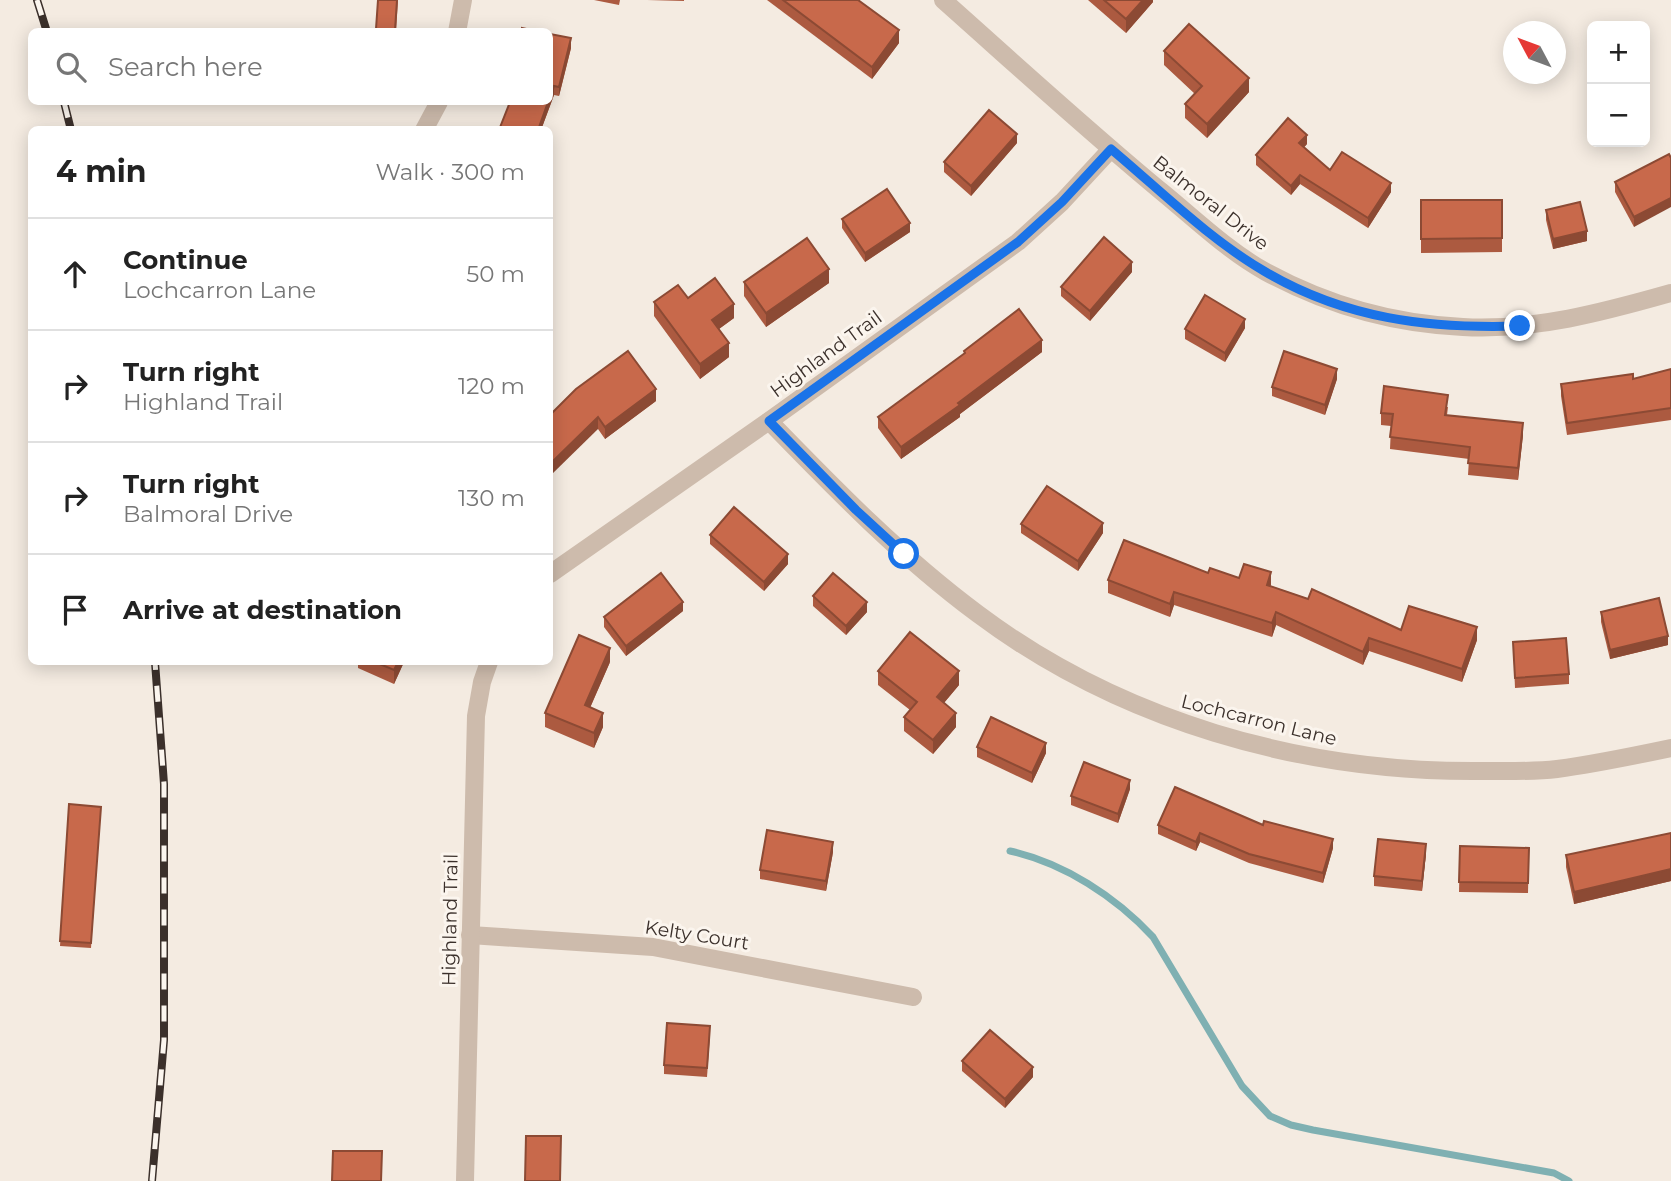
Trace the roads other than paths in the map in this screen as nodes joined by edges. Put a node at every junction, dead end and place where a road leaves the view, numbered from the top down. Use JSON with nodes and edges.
{"nodes":[{"id":1,"x":463,"y":0,"type":"edge"},
{"id":2,"x":943,"y":0,"type":"edge"},
{"id":3,"x":458,"y":28,"type":"edge"},
{"id":4,"x":437,"y":105,"type":"edge"},
{"id":5,"x":426,"y":126,"type":"edge"},
{"id":6,"x":1111,"y":149,"type":"junction"},
{"id":7,"x":1671,"y":293,"type":"edge"},
{"id":8,"x":769,"y":421,"type":"junction"},
{"id":9,"x":553,"y":572,"type":"edge"},
{"id":10,"x":488,"y":665,"type":"edge"},
{"id":11,"x":1671,"y":748,"type":"edge"},
{"id":12,"x":470,"y":935,"type":"junction"},
{"id":13,"x":913,"y":997,"type":"dead end"},
{"id":14,"x":465,"y":1181,"type":"edge"}],
"edges":[{"from":1,"to":3,"type":"street"},
{"from":2,"to":6,"type":"street","name":"Balmoral Drive"},
{"from":4,"to":5,"type":"street"},
{"from":6,"to":7,"type":"street","name":"Balmoral Drive"},
{"from":6,"to":8,"type":"street","name":"Highland Trail"},
{"from":8,"to":9,"type":"street","name":"Highland Trail"},
{"from":8,"to":11,"type":"street","name":"Lochcarron Lane"},
{"from":10,"to":12,"type":"street","name":"Highland Trail"},
{"from":12,"to":13,"type":"street","name":"Kelty Court"},
{"from":12,"to":14,"type":"street","name":"Highland Trail"}]}
